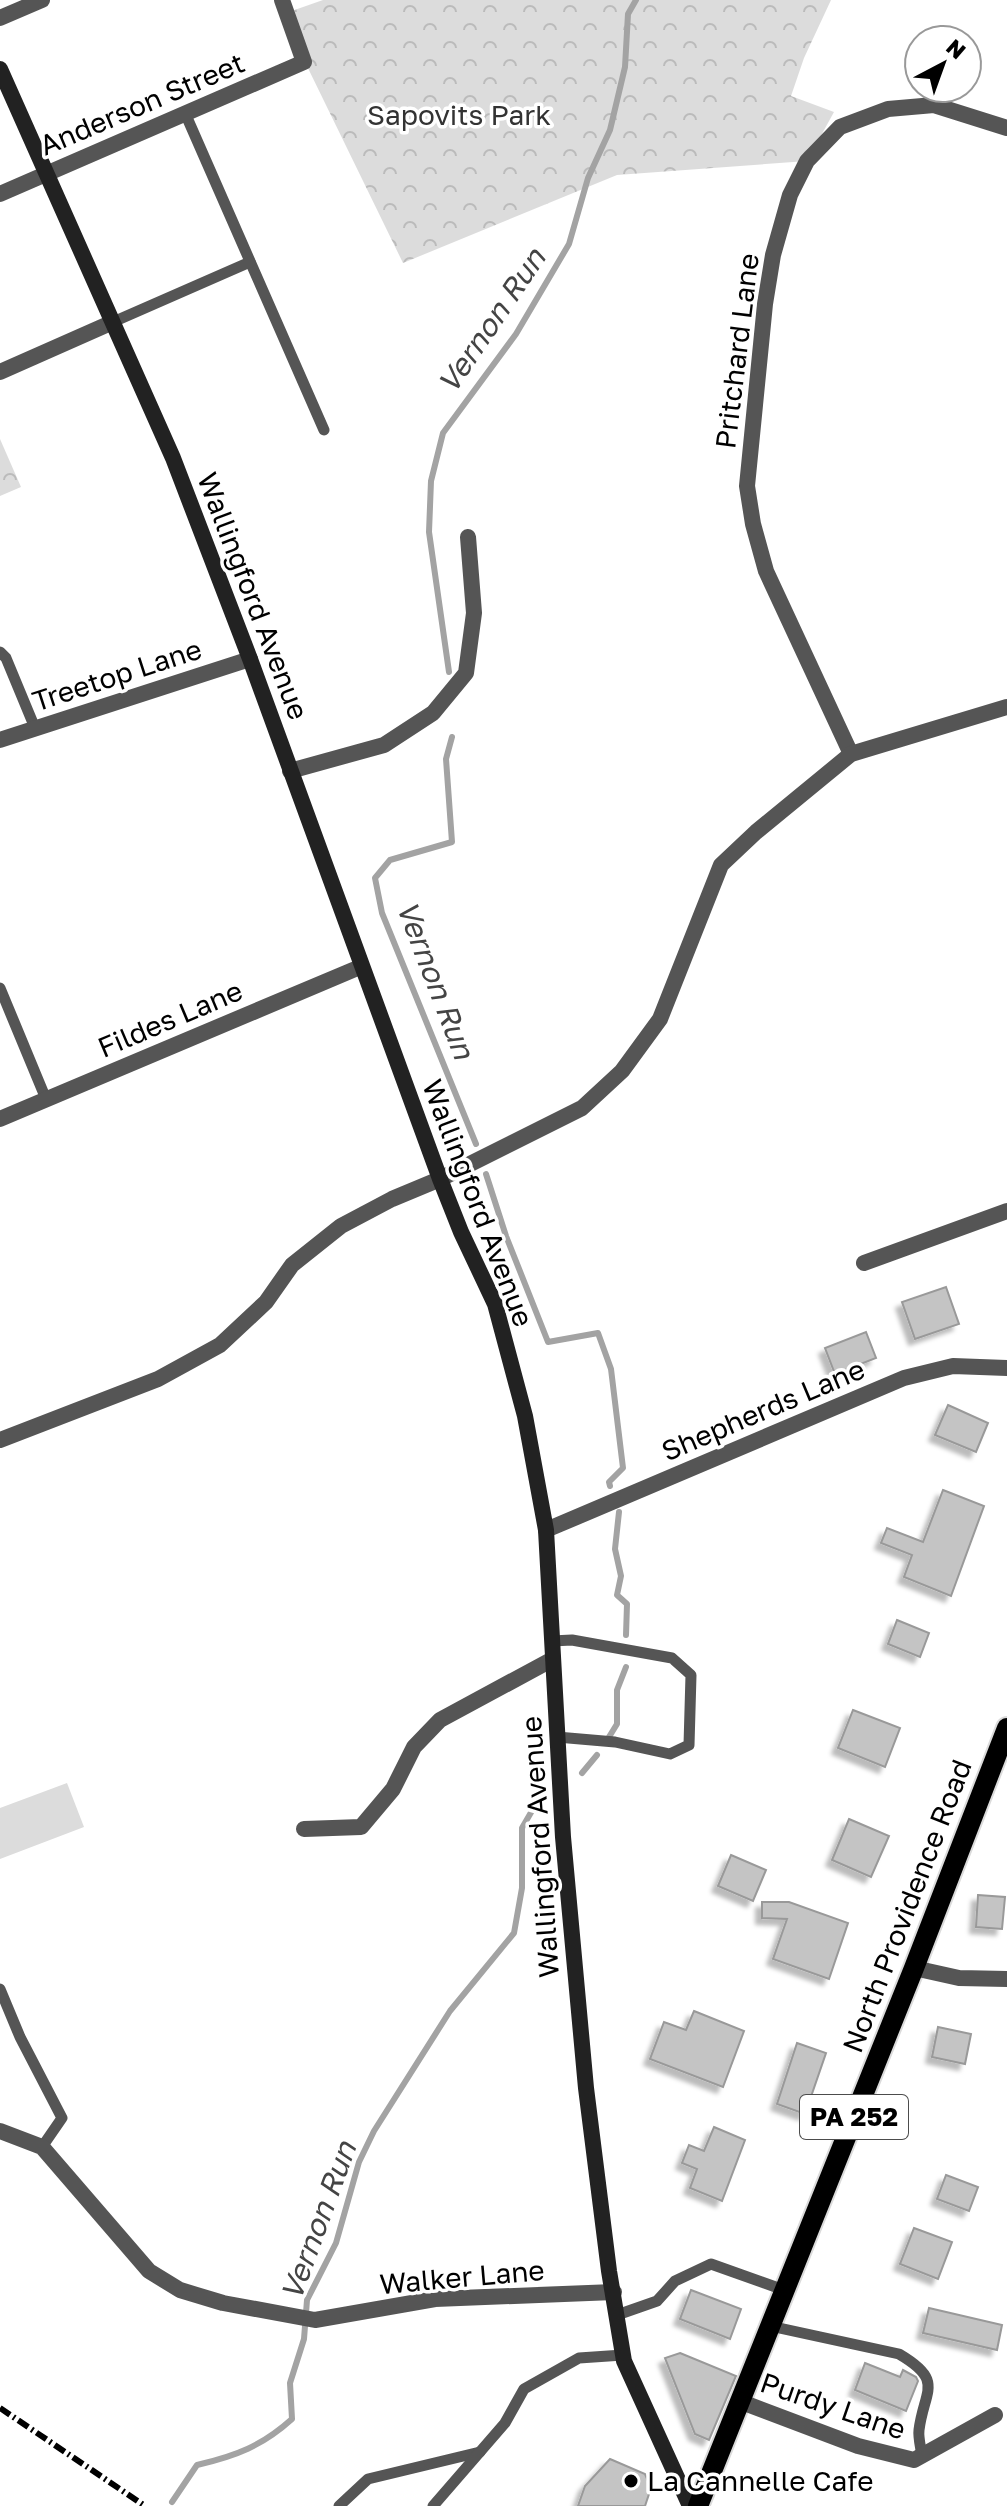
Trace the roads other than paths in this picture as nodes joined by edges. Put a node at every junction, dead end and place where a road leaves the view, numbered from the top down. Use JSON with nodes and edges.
{"nodes":[{"id":1,"x":42,"y":0,"type":"edge"},
{"id":2,"x":282,"y":0,"type":"edge"},
{"id":3,"x":0,"y":18,"type":"edge"},
{"id":4,"x":0,"y":69,"type":"edge"},
{"id":5,"x":185,"y":113,"type":"junction"},
{"id":6,"x":1007,"y":128,"type":"edge"},
{"id":7,"x":48,"y":173,"type":"junction"},
{"id":8,"x":0,"y":194,"type":"edge"},
{"id":9,"x":250,"y":262,"type":"junction"},
{"id":10,"x":113,"y":322,"type":"junction"},
{"id":11,"x":0,"y":372,"type":"edge"},
{"id":12,"x":324,"y":430,"type":"dead end"},
{"id":13,"x":468,"y":537,"type":"dead end"},
{"id":14,"x":0,"y":652,"type":"edge"},
{"id":15,"x":250,"y":659,"type":"junction"},
{"id":16,"x":1007,"y":707,"type":"edge"},
{"id":17,"x":35,"y":728,"type":"junction"},
{"id":18,"x":0,"y":740,"type":"edge"},
{"id":19,"x":851,"y":754,"type":"junction"},
{"id":20,"x":290,"y":771,"type":"junction"},
{"id":21,"x":360,"y":967,"type":"junction"},
{"id":22,"x":0,"y":988,"type":"edge"},
{"id":23,"x":46,"y":1099,"type":"junction"},
{"id":24,"x":0,"y":1119,"type":"edge"},
{"id":25,"x":440,"y":1179,"type":"junction"},
{"id":26,"x":1007,"y":1211,"type":"edge"},
{"id":27,"x":864,"y":1263,"type":"dead end"},
{"id":28,"x":1007,"y":1368,"type":"edge"},
{"id":29,"x":0,"y":1440,"type":"edge"},
{"id":30,"x":546,"y":1530,"type":"junction"},
{"id":31,"x":552,"y":1641,"type":"junction"},
{"id":32,"x":553,"y":1659,"type":"junction"},
{"id":33,"x":1007,"y":1728,"type":"edge"},
{"id":34,"x":557,"y":1737,"type":"junction"},
{"id":35,"x":304,"y":1829,"type":"dead end"},
{"id":36,"x":914,"y":1968,"type":"junction"},
{"id":37,"x":1007,"y":1979,"type":"edge"},
{"id":38,"x":0,"y":1989,"type":"edge"},
{"id":39,"x":0,"y":2131,"type":"edge"},
{"id":40,"x":42,"y":2147,"type":"junction"},
{"id":41,"x":784,"y":2290,"type":"junction"},
{"id":42,"x":614,"y":2292,"type":"junction"},
{"id":43,"x":617,"y":2315,"type":"junction"},
{"id":44,"x":770,"y":2326,"type":"junction"},
{"id":45,"x":623,"y":2355,"type":"junction"},
{"id":46,"x":739,"y":2401,"type":"junction"},
{"id":47,"x":995,"y":2415,"type":"dead end"},
{"id":48,"x":480,"y":2452,"type":"junction"},
{"id":49,"x":922,"y":2456,"type":"junction"},
{"id":50,"x":339,"y":2506,"type":"edge"},
{"id":51,"x":433,"y":2506,"type":"edge"},
{"id":52,"x":690,"y":2506,"type":"edge"},
{"id":53,"x":698,"y":2506,"type":"edge"}],
"edges":[{"from":1,"to":3,"type":"street"},
{"from":2,"to":5,"type":"street","name":"Anderson Street"},
{"from":4,"to":7,"type":"street","name":"Wallingford Avenue"},
{"from":5,"to":7,"type":"street","name":"Anderson Street"},
{"from":5,"to":9,"type":"lane"},
{"from":6,"to":19,"type":"street","name":"Pritchard Lane"},
{"from":7,"to":8,"type":"street","name":"Anderson Street"},
{"from":7,"to":10,"type":"street","name":"Wallingford Avenue"},
{"from":9,"to":10,"type":"lane"},
{"from":9,"to":12,"type":"lane"},
{"from":10,"to":11,"type":"street"},
{"from":10,"to":15,"type":"street","name":"Wallingford Avenue"},
{"from":13,"to":20,"type":"street"},
{"from":14,"to":17,"type":"lane"},
{"from":15,"to":17,"type":"street","name":"Treetop Lane"},
{"from":15,"to":20,"type":"street","name":"Wallingford Avenue"},
{"from":16,"to":19,"type":"street"},
{"from":17,"to":18,"type":"street","name":"Treetop Lane"},
{"from":19,"to":25,"type":"street"},
{"from":20,"to":21,"type":"street","name":"Wallingford Avenue"},
{"from":21,"to":23,"type":"street","name":"Fildes Lane"},
{"from":21,"to":25,"type":"street","name":"Wallingford Avenue"},
{"from":22,"to":23,"type":"lane"},
{"from":23,"to":24,"type":"street","name":"Fildes Lane"},
{"from":25,"to":29,"type":"street"},
{"from":25,"to":30,"type":"street","name":"Wallingford Avenue"},
{"from":26,"to":27,"type":"street"},
{"from":28,"to":30,"type":"street","name":"Shepherds Lane"},
{"from":30,"to":31,"type":"street","name":"Wallingford Avenue"},
{"from":31,"to":32,"type":"street","name":"Wallingford Avenue"},
{"from":31,"to":34,"type":"lane"},
{"from":32,"to":34,"type":"street","name":"Wallingford Avenue"},
{"from":32,"to":35,"type":"street"},
{"from":33,"to":36,"type":"main road","name":"North Providence Road","number":"PA 252"},
{"from":34,"to":42,"type":"street","name":"Wallingford Avenue"},
{"from":36,"to":37,"type":"street"},
{"from":36,"to":41,"type":"main road","name":"North Providence Road","number":"PA 252"},
{"from":38,"to":40,"type":"lane"},
{"from":39,"to":40,"type":"street","name":"Walker Lane"},
{"from":40,"to":42,"type":"street","name":"Walker Lane"},
{"from":41,"to":43,"type":"lane"},
{"from":41,"to":44,"type":"main road","name":"North Providence Road","number":"PA 252"},
{"from":42,"to":43,"type":"street","name":"Wallingford Avenue"},
{"from":43,"to":45,"type":"street","name":"Wallingford Avenue"},
{"from":44,"to":46,"type":"main road","name":"North Providence Road","number":"PA 252"},
{"from":44,"to":49,"type":"lane"},
{"from":45,"to":48,"type":"lane"},
{"from":45,"to":52,"type":"street","name":"Wallingford Avenue"},
{"from":46,"to":49,"type":"street","name":"Purdy Lane"},
{"from":46,"to":53,"type":"main road","name":"North Providence Road","number":"PA 252"},
{"from":47,"to":49,"type":"street","name":"Purdy Lane"},
{"from":48,"to":50,"type":"lane"},
{"from":48,"to":51,"type":"lane"}]}
